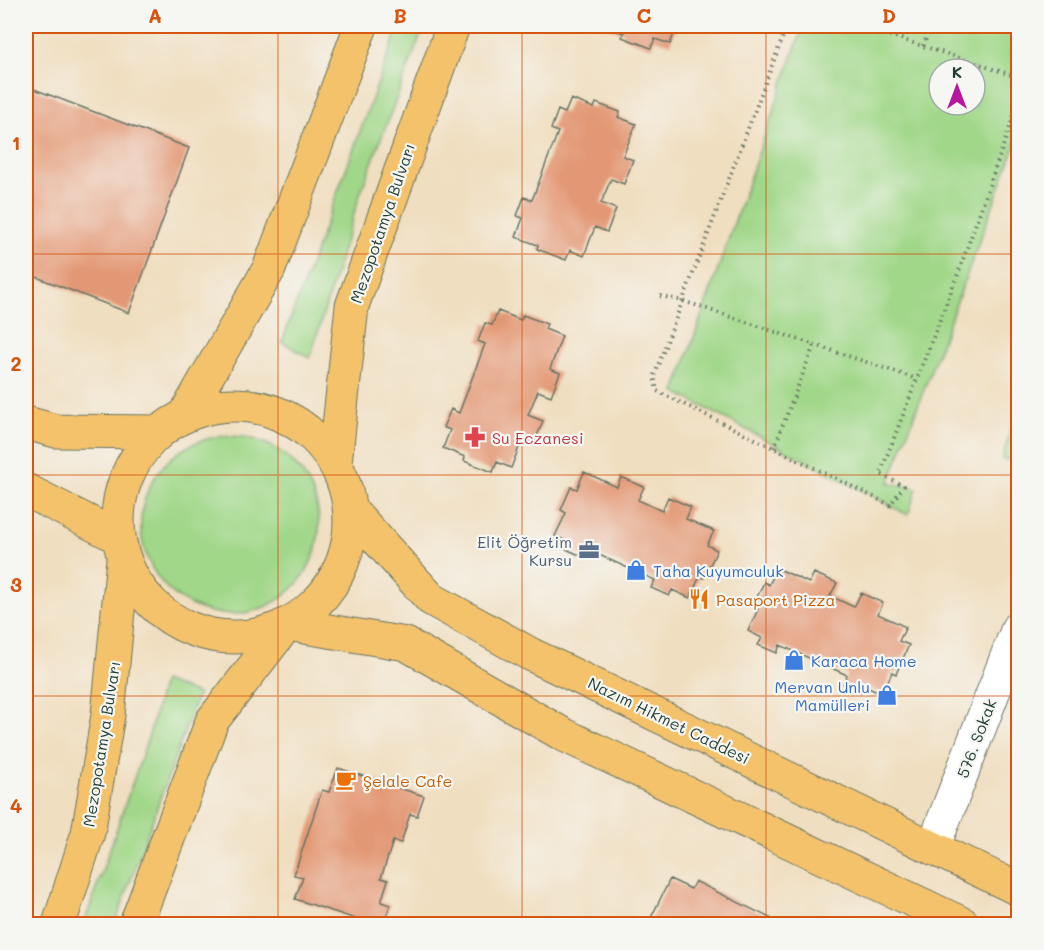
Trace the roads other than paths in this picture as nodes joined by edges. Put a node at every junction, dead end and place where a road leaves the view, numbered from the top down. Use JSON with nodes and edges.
{"nodes":[{"id":1,"x":361,"y":26,"type":"edge"},
{"id":2,"x":453,"y":26,"type":"edge"},
{"id":3,"x":26,"y":423,"type":"edge"},
{"id":4,"x":172,"y":423,"type":"junction"},
{"id":5,"x":335,"y":463,"type":"junction"},
{"id":6,"x":26,"y":489,"type":"edge"},
{"id":7,"x":350,"y":509,"type":"junction"},
{"id":8,"x":121,"y":548,"type":"junction"},
{"id":9,"x":287,"y":624,"type":"junction"},
{"id":10,"x":1018,"y":628,"type":"edge"},
{"id":11,"x":933,"y":848,"type":"junction"},
{"id":12,"x":1018,"y":889,"type":"edge"},
{"id":13,"x":920,"y":915,"type":"edge"},
{"id":14,"x":59,"y":924,"type":"edge"},
{"id":15,"x":136,"y":924,"type":"edge"},
{"id":16,"x":963,"y":924,"type":"edge"}],
"edges":[{"from":1,"to":4,"type":"main road"},
{"from":2,"to":5,"type":"main road","name":"Mezopotamya Bulvarı"},
{"from":3,"to":4,"type":"main road"},
{"from":4,"to":5,"type":"main road"},
{"from":4,"to":8,"type":"main road","name":"Mezopotamya Bulvarı"},
{"from":5,"to":7,"type":"main road"},
{"from":6,"to":8,"type":"main road"},
{"from":7,"to":9,"type":"main road"},
{"from":7,"to":11,"type":"main road","name":"Nazım Hikmet Caddesi"},
{"from":8,"to":9,"type":"main road"},
{"from":8,"to":14,"type":"main road","name":"Mezopotamya Bulvarı"},
{"from":9,"to":13,"type":"main road"},
{"from":9,"to":15,"type":"main road"},
{"from":10,"to":11,"type":"street","name":"576. Sokak"},
{"from":11,"to":12,"type":"main road","name":"Nazım Hikmet Caddesi"},
{"from":13,"to":16,"type":"main road"}]}
